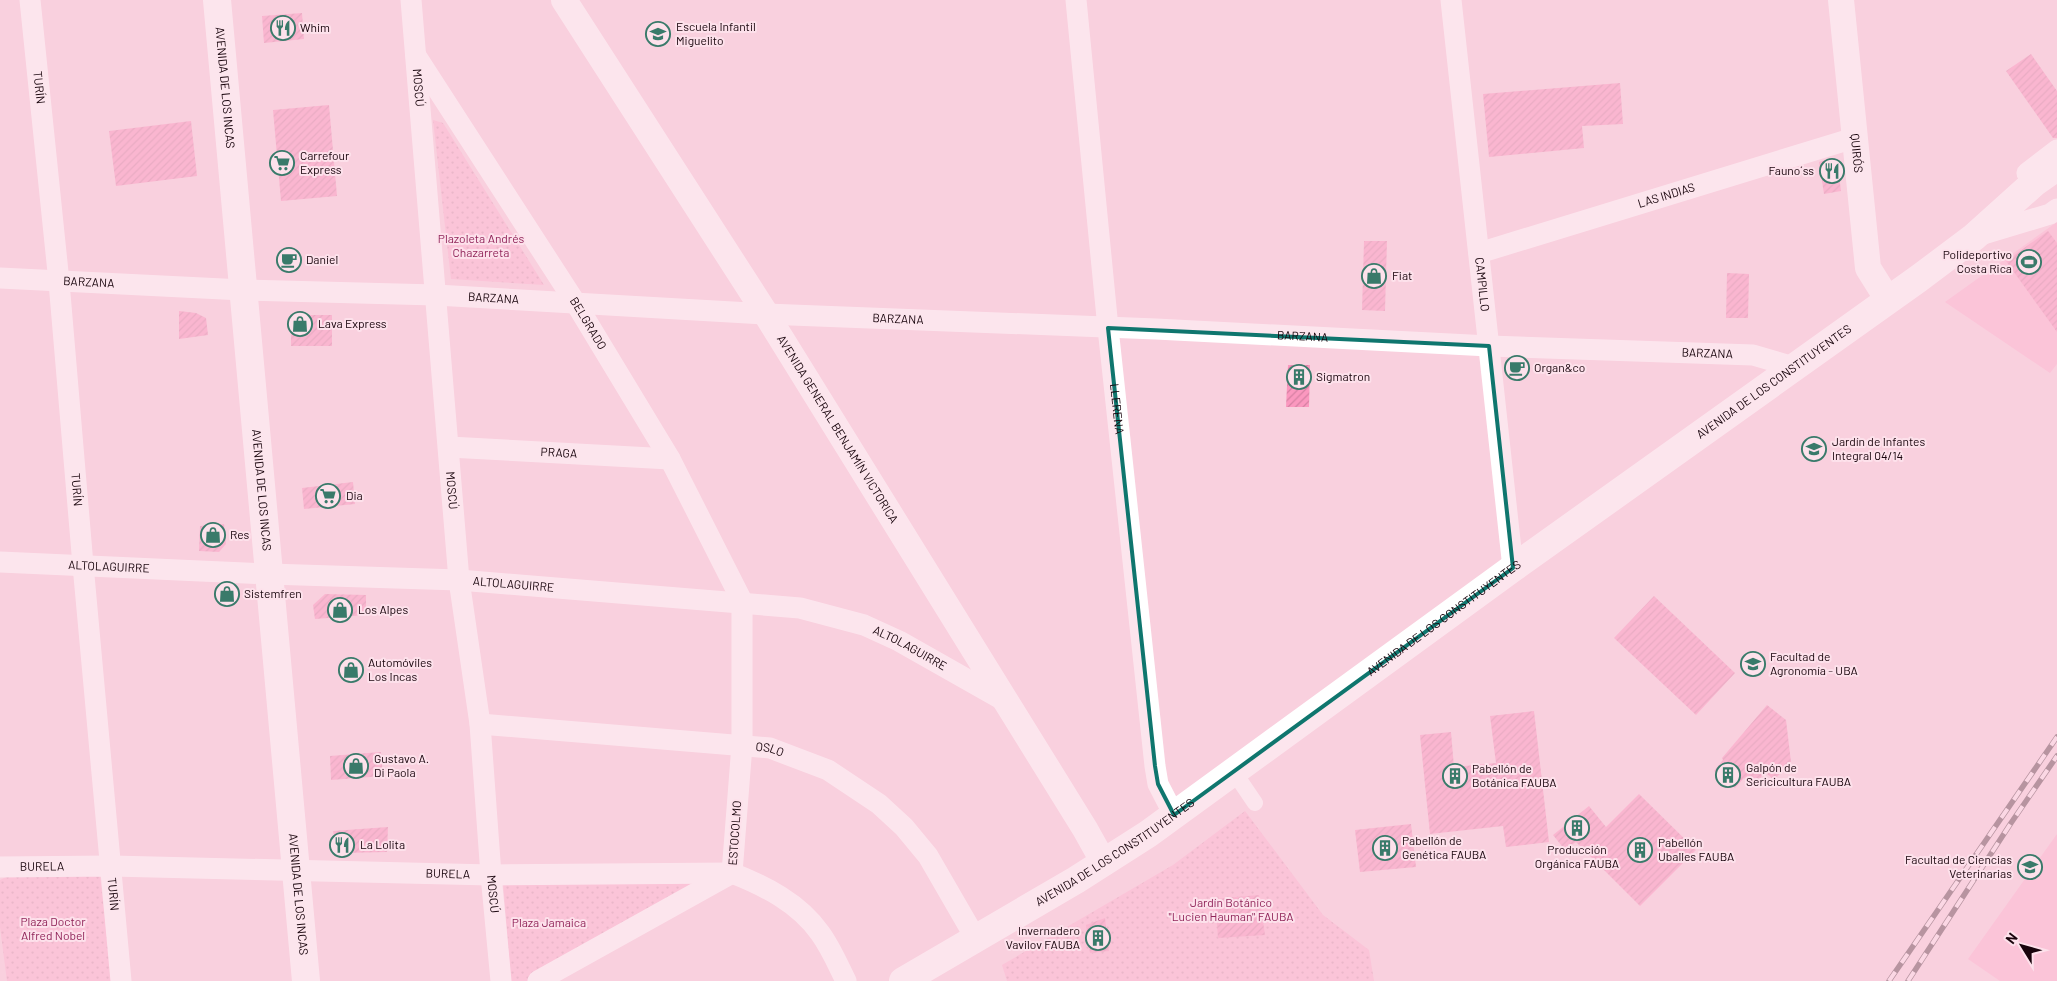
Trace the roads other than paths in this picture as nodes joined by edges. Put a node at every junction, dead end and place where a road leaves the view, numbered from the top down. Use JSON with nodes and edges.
{"nodes":[{"id":1,"x":30,"y":0,"type":"edge"},
{"id":2,"x":217,"y":0,"type":"edge"},
{"id":3,"x":411,"y":0,"type":"edge"},
{"id":4,"x":564,"y":0,"type":"edge"},
{"id":5,"x":1076,"y":0,"type":"edge"},
{"id":6,"x":1451,"y":0,"type":"edge"},
{"id":7,"x":1841,"y":0,"type":"edge"},
{"id":8,"x":416,"y":56,"type":"junction"},
{"id":9,"x":1854,"y":138,"type":"junction"},
{"id":10,"x":2057,"y":150,"type":"edge"},
{"id":11,"x":2057,"y":167,"type":"edge"},
{"id":12,"x":2057,"y":189,"type":"edge"},
{"id":13,"x":2057,"y":209,"type":"edge"},
{"id":14,"x":1974,"y":237,"type":"junction"},
{"id":15,"x":1479,"y":253,"type":"junction"},
{"id":16,"x":0,"y":278,"type":"edge"},
{"id":17,"x":59,"y":282,"type":"junction"},
{"id":18,"x":243,"y":290,"type":"junction"},
{"id":19,"x":436,"y":295,"type":"junction"},
{"id":20,"x":1888,"y":300,"type":"junction"},
{"id":21,"x":575,"y":302,"type":"junction"},
{"id":22,"x":766,"y":314,"type":"junction"},
{"id":23,"x":1108,"y":328,"type":"junction"},
{"id":24,"x":1490,"y":346,"type":"junction"},
{"id":25,"x":1794,"y":367,"type":"junction"},
{"id":26,"x":449,"y":447,"type":"junction"},
{"id":27,"x":670,"y":459,"type":"junction"},
{"id":28,"x":0,"y":562,"type":"edge"},
{"id":29,"x":82,"y":565,"type":"junction"},
{"id":30,"x":1513,"y":568,"type":"junction"},
{"id":31,"x":269,"y":574,"type":"junction"},
{"id":32,"x":458,"y":580,"type":"junction"},
{"id":33,"x":742,"y":602,"type":"junction"},
{"id":34,"x":1005,"y":701,"type":"junction"},
{"id":35,"x":480,"y":724,"type":"junction"},
{"id":36,"x":742,"y":745,"type":"junction"},
{"id":37,"x":1234,"y":772,"type":"junction"},
{"id":38,"x":1255,"y":803,"type":"dead end"},
{"id":39,"x":1174,"y":815,"type":"junction"},
{"id":40,"x":1104,"y":863,"type":"junction"},
{"id":41,"x":112,"y":866,"type":"junction"},
{"id":42,"x":0,"y":867,"type":"edge"},
{"id":43,"x":297,"y":870,"type":"junction"},
{"id":44,"x":732,"y":873,"type":"junction"},
{"id":45,"x":491,"y":875,"type":"junction"},
{"id":46,"x":976,"y":939,"type":"junction"},
{"id":47,"x":121,"y":981,"type":"edge"},
{"id":48,"x":306,"y":981,"type":"edge"},
{"id":49,"x":502,"y":981,"type":"edge"},
{"id":50,"x":538,"y":981,"type":"edge"},
{"id":51,"x":846,"y":981,"type":"edge"},
{"id":52,"x":903,"y":981,"type":"edge"}],
"edges":[{"from":1,"to":17,"type":"street","name":"TURÍN"},
{"from":2,"to":18,"type":"main road","name":"AVENIDA DE LOS INCAS"},
{"from":3,"to":8,"type":"street","name":"MOSCÚ"},
{"from":4,"to":22,"type":"street","name":"AVENIDA GENERAL BENJAMÍN VICTORICA"},
{"from":5,"to":23,"type":"street","name":"LLERENA"},
{"from":6,"to":15,"type":"street","name":"CAMPILLO"},
{"from":7,"to":9,"type":"street","name":"QUIRÓS"},
{"from":8,"to":19,"type":"street","name":"MOSCÚ"},
{"from":8,"to":21,"type":"street","name":"BELGRADO"},
{"from":9,"to":15,"type":"street","name":"LAS INDIAS"},
{"from":9,"to":20,"type":"street","name":"QUIRÓS"},
{"from":10,"to":14,"type":"street","name":"AVENIDA DE LOS CONSTITUYENTES"},
{"from":11,"to":14,"type":"main road","name":"AVENIDA DE LOS CONSTITUYENTES"},
{"from":12,"to":14,"type":"main road","name":"AVENIDA DE LOS CONSTITUYENTES"},
{"from":13,"to":14,"type":"street","name":"AVENIDA DE LOS CONSTITUYENTES"},
{"from":14,"to":20,"type":"main road","name":"AVENIDA DE LOS CONSTITUYENTES"},
{"from":15,"to":24,"type":"street","name":"CAMPILLO"},
{"from":16,"to":17,"type":"street","name":"BARZANA"},
{"from":17,"to":18,"type":"street","name":"BARZANA"},
{"from":17,"to":29,"type":"street","name":"TURÍN"},
{"from":18,"to":19,"type":"street","name":"BARZANA"},
{"from":18,"to":31,"type":"main road","name":"AVENIDA DE LOS INCAS"},
{"from":19,"to":21,"type":"street","name":"BARZANA"},
{"from":19,"to":26,"type":"street","name":"MOSCÚ"},
{"from":20,"to":25,"type":"main road","name":"AVENIDA DE LOS CONSTITUYENTES"},
{"from":21,"to":22,"type":"street","name":"BARZANA"},
{"from":21,"to":27,"type":"street","name":"BELGRADO"},
{"from":22,"to":23,"type":"street","name":"BARZANA"},
{"from":22,"to":34,"type":"street","name":"AVENIDA GENERAL BENJAMÍN VICTORICA"},
{"from":23,"to":24,"type":"street","name":"BARZANA"},
{"from":23,"to":39,"type":"street","name":"LLERENA"},
{"from":24,"to":25,"type":"street","name":"BARZANA"},
{"from":24,"to":30,"type":"street","name":"CAMPILLO"},
{"from":25,"to":30,"type":"main road","name":"AVENIDA DE LOS CONSTITUYENTES"},
{"from":26,"to":27,"type":"street","name":"PRAGA"},
{"from":26,"to":32,"type":"street","name":"MOSCÚ"},
{"from":27,"to":33,"type":"street","name":"BELGRADO"},
{"from":28,"to":29,"type":"street","name":"ALTOLAGUIRRE"},
{"from":29,"to":31,"type":"street","name":"ALTOLAGUIRRE"},
{"from":29,"to":41,"type":"street","name":"TURÍN"},
{"from":30,"to":37,"type":"main road","name":"AVENIDA DE LOS CONSTITUYENTES"},
{"from":31,"to":32,"type":"street","name":"ALTOLAGUIRRE"},
{"from":31,"to":43,"type":"main road","name":"AVENIDA DE LOS INCAS"},
{"from":32,"to":33,"type":"street","name":"ALTOLAGUIRRE"},
{"from":32,"to":35,"type":"street","name":"MOSCÚ"},
{"from":33,"to":34,"type":"street","name":"ALTOLAGUIRRE"},
{"from":33,"to":36,"type":"street","name":"ESTOCOLMO"},
{"from":34,"to":40,"type":"street","name":"AVENIDA GENERAL BENJAMÍN VICTORICA"},
{"from":35,"to":36,"type":"street","name":"OSLO"},
{"from":35,"to":45,"type":"street","name":"MOSCÚ"},
{"from":36,"to":44,"type":"street","name":"ESTOCOLMO"},
{"from":36,"to":46,"type":"street","name":"OSLO"},
{"from":37,"to":38,"type":"street"},
{"from":37,"to":39,"type":"main road","name":"AVENIDA DE LOS CONSTITUYENTES"},
{"from":39,"to":40,"type":"main road","name":"AVENIDA DE LOS CONSTITUYENTES"},
{"from":40,"to":46,"type":"main road","name":"AVENIDA DE LOS CONSTITUYENTES"},
{"from":41,"to":42,"type":"street","name":"BURELA"},
{"from":41,"to":43,"type":"street","name":"BURELA"},
{"from":41,"to":47,"type":"street","name":"TURÍN"},
{"from":43,"to":45,"type":"street","name":"BURELA"},
{"from":43,"to":48,"type":"main road","name":"AVENIDA DE LOS INCAS"},
{"from":44,"to":45,"type":"street","name":"BURELA"},
{"from":44,"to":50,"type":"street","name":"ESTOCOLMO"},
{"from":44,"to":51,"type":"street","name":"BURELA"},
{"from":45,"to":49,"type":"street","name":"MOSCÚ"},
{"from":46,"to":52,"type":"main road","name":"AVENIDA DE LOS CONSTITUYENTES"}]}
